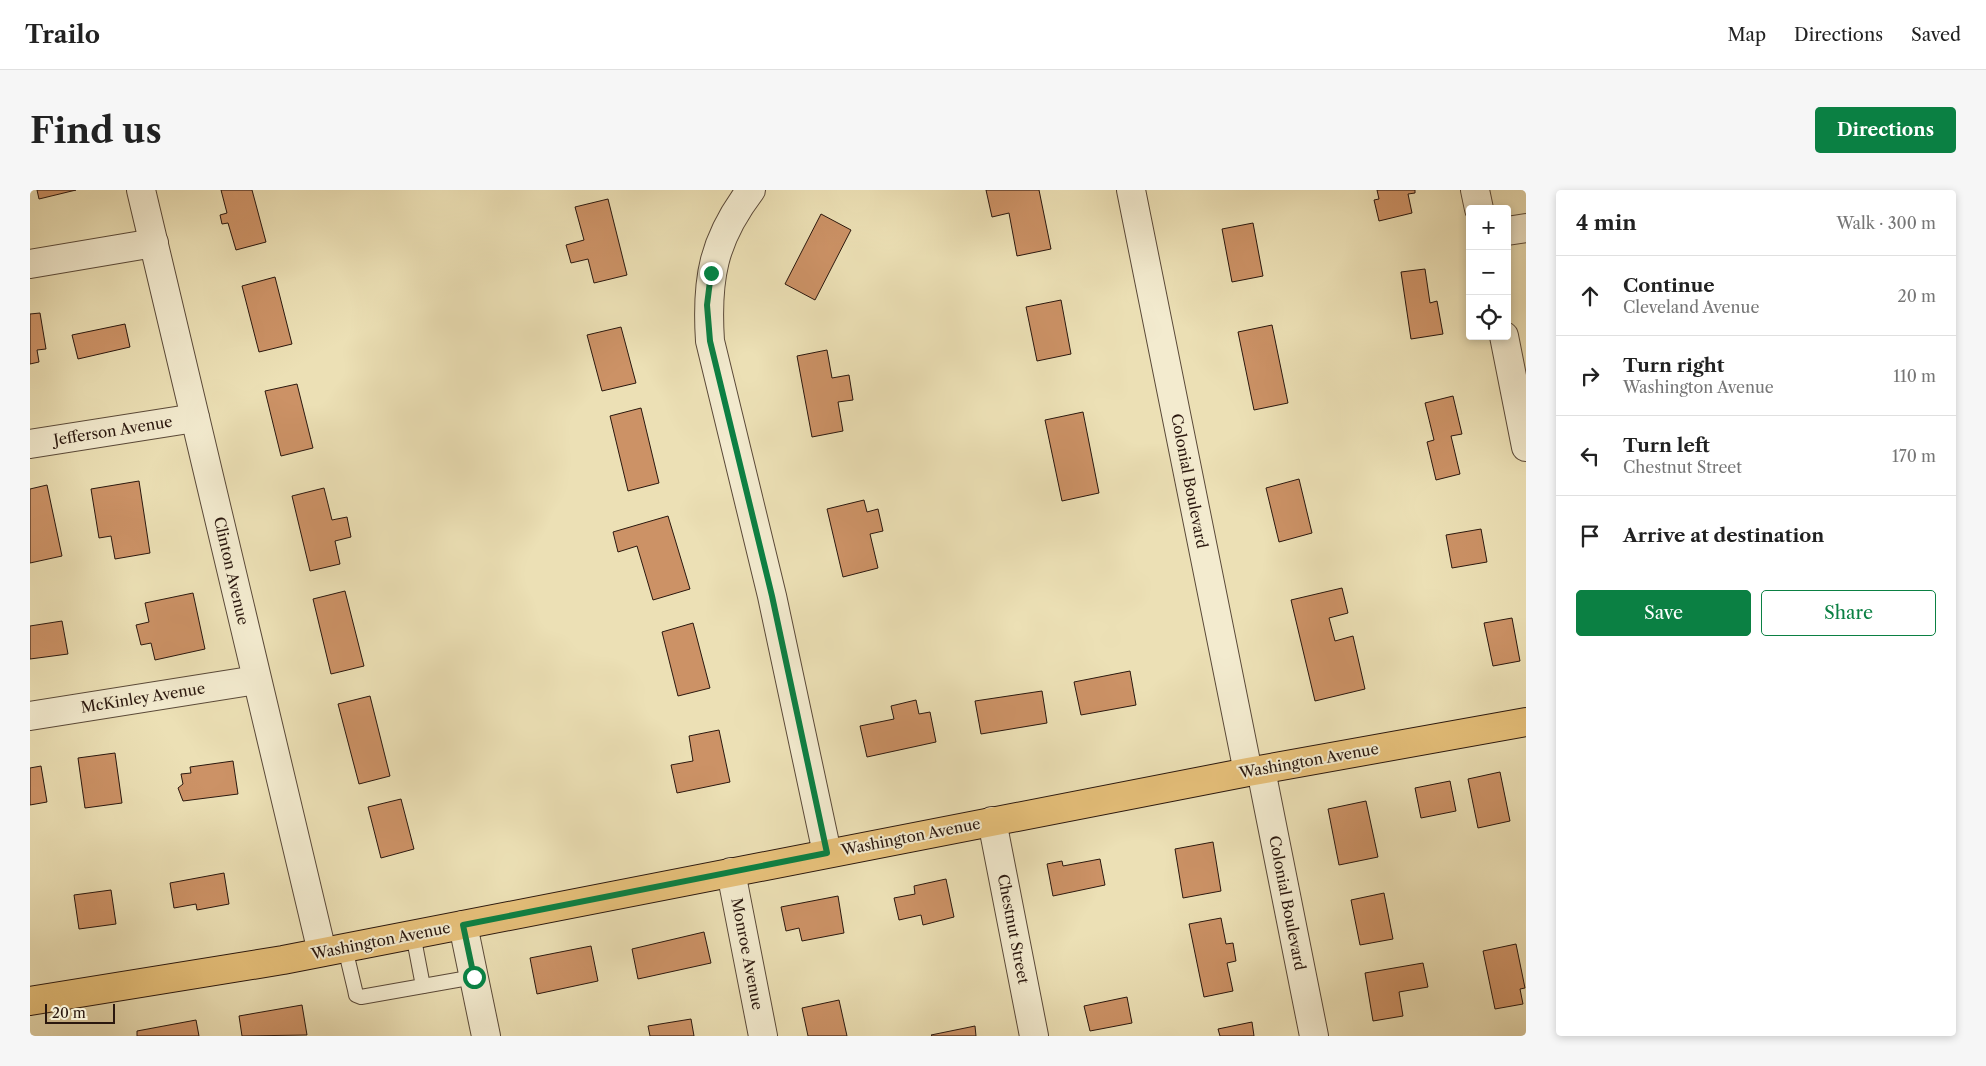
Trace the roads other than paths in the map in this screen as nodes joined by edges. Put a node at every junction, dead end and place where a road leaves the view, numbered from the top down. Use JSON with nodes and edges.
{"nodes":[{"id":1,"x":141,"y":190,"type":"edge"},
{"id":2,"x":752,"y":190,"type":"edge"},
{"id":3,"x":1131,"y":190,"type":"edge"},
{"id":4,"x":1475,"y":190,"type":"edge"},
{"id":5,"x":1478,"y":205,"type":"edge"},
{"id":6,"x":1526,"y":228,"type":"edge"},
{"id":7,"x":1511,"y":231,"type":"edge"},
{"id":8,"x":154,"y":242,"type":"junction"},
{"id":9,"x":30,"y":264,"type":"edge"},
{"id":10,"x":1505,"y":340,"type":"edge"},
{"id":11,"x":196,"y":418,"type":"junction"},
{"id":12,"x":30,"y":444,"type":"edge"},
{"id":13,"x":1526,"y":447,"type":"edge"},
{"id":14,"x":256,"y":680,"type":"junction"},
{"id":15,"x":30,"y":716,"type":"edge"},
{"id":16,"x":1526,"y":722,"type":"edge"},
{"id":17,"x":1255,"y":771,"type":"junction"},
{"id":18,"x":992,"y":821,"type":"junction"},
{"id":19,"x":827,"y":853,"type":"junction"},
{"id":20,"x":731,"y":872,"type":"junction"},
{"id":21,"x":463,"y":925,"type":"junction"},
{"id":22,"x":413,"y":934,"type":"junction"},
{"id":23,"x":334,"y":950,"type":"junction"},
{"id":24,"x":474,"y":977,"type":"junction"},
{"id":25,"x":423,"y":986,"type":"junction"},
{"id":26,"x":30,"y":1001,"type":"edge"},
{"id":27,"x":486,"y":1036,"type":"edge"},
{"id":28,"x":763,"y":1036,"type":"edge"},
{"id":29,"x":1034,"y":1036,"type":"edge"},
{"id":30,"x":1314,"y":1036,"type":"edge"}],
"edges":[{"from":1,"to":8,"type":"street","name":"Clinton Avenue"},
{"from":2,"to":19,"type":"street"},
{"from":3,"to":17,"type":"street","name":"Colonial Boulevard"},
{"from":4,"to":5,"type":"street"},
{"from":6,"to":7,"type":"street"},
{"from":8,"to":9,"type":"street"},
{"from":8,"to":11,"type":"street","name":"Clinton Avenue"},
{"from":10,"to":13,"type":"street"},
{"from":11,"to":12,"type":"street","name":"Jefferson Avenue"},
{"from":11,"to":14,"type":"street","name":"Clinton Avenue"},
{"from":14,"to":15,"type":"street","name":"McKinley Avenue"},
{"from":14,"to":23,"type":"street","name":"Clinton Avenue"},
{"from":16,"to":17,"type":"main road","name":"Washington Avenue"},
{"from":17,"to":18,"type":"main road","name":"Washington Avenue"},
{"from":17,"to":30,"type":"street","name":"Colonial Boulevard"},
{"from":18,"to":19,"type":"main road","name":"Washington Avenue"},
{"from":18,"to":29,"type":"street","name":"Chestnut Street"},
{"from":19,"to":20,"type":"main road","name":"Washington Avenue"},
{"from":20,"to":21,"type":"main road","name":"Washington Avenue"},
{"from":20,"to":28,"type":"street","name":"Monroe Avenue"},
{"from":21,"to":22,"type":"main road","name":"Washington Avenue"},
{"from":21,"to":24,"type":"street"},
{"from":22,"to":23,"type":"main road","name":"Washington Avenue"},
{"from":22,"to":25,"type":"lane"},
{"from":23,"to":25,"type":"lane"},
{"from":23,"to":26,"type":"main road","name":"Washington Avenue"},
{"from":24,"to":25,"type":"lane"},
{"from":24,"to":27,"type":"street"}]}
